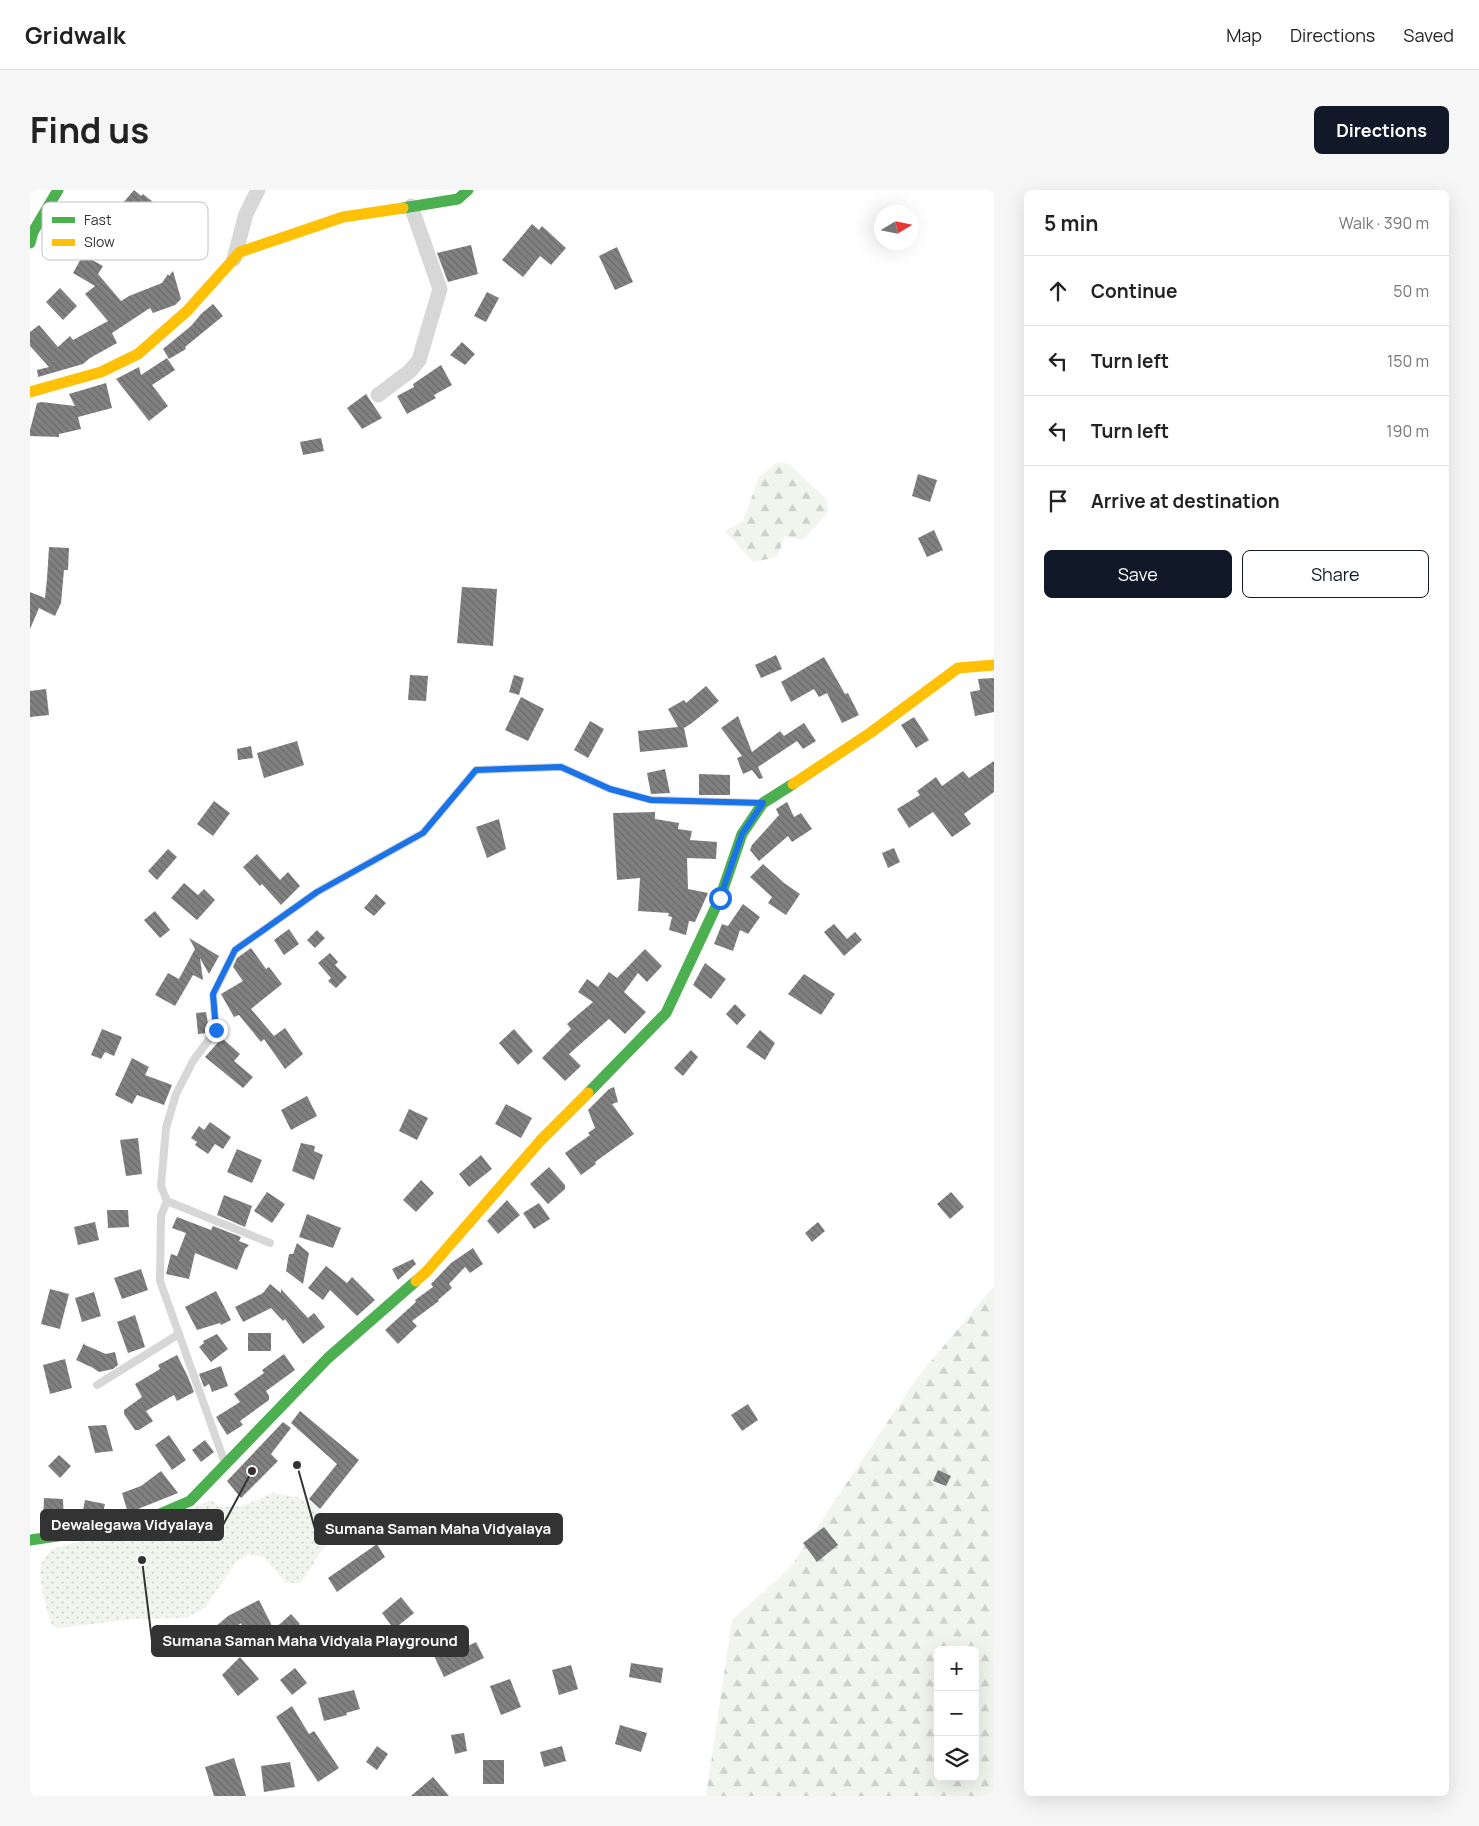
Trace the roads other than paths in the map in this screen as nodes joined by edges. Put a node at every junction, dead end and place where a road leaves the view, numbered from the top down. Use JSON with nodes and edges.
{"nodes":[{"id":1,"x":58,"y":190,"type":"edge"},
{"id":2,"x":258,"y":190,"type":"edge"},
{"id":3,"x":468,"y":190,"type":"edge"},
{"id":4,"x":51,"y":202,"type":"edge"},
{"id":5,"x":411,"y":206,"type":"junction"},
{"id":6,"x":42,"y":217,"type":"edge"},
{"id":7,"x":30,"y":243,"type":"edge"},
{"id":8,"x":234,"y":259,"type":"junction"},
{"id":9,"x":30,"y":392,"type":"edge"},
{"id":10,"x":378,"y":395,"type":"dead end"},
{"id":11,"x":994,"y":665,"type":"edge"},
{"id":12,"x":763,"y":803,"type":"junction"},
{"id":13,"x":167,"y":1201,"type":"junction"},
{"id":14,"x":270,"y":1243,"type":"dead end"},
{"id":15,"x":179,"y":1334,"type":"junction"},
{"id":16,"x":97,"y":1385,"type":"dead end"},
{"id":17,"x":226,"y":1465,"type":"junction"},
{"id":18,"x":30,"y":1540,"type":"edge"}],
"edges":[{"from":1,"to":4,"type":"main road"},
{"from":2,"to":8,"type":"street"},
{"from":3,"to":5,"type":"main road"},
{"from":5,"to":8,"type":"main road"},
{"from":5,"to":10,"type":"street"},
{"from":6,"to":7,"type":"main road"},
{"from":8,"to":9,"type":"main road"},
{"from":11,"to":12,"type":"main road"},
{"from":12,"to":13,"type":"lane"},
{"from":12,"to":17,"type":"main road"},
{"from":13,"to":14,"type":"lane"},
{"from":13,"to":15,"type":"lane"},
{"from":15,"to":16,"type":"lane"},
{"from":15,"to":17,"type":"lane"},
{"from":17,"to":18,"type":"main road"}]}
